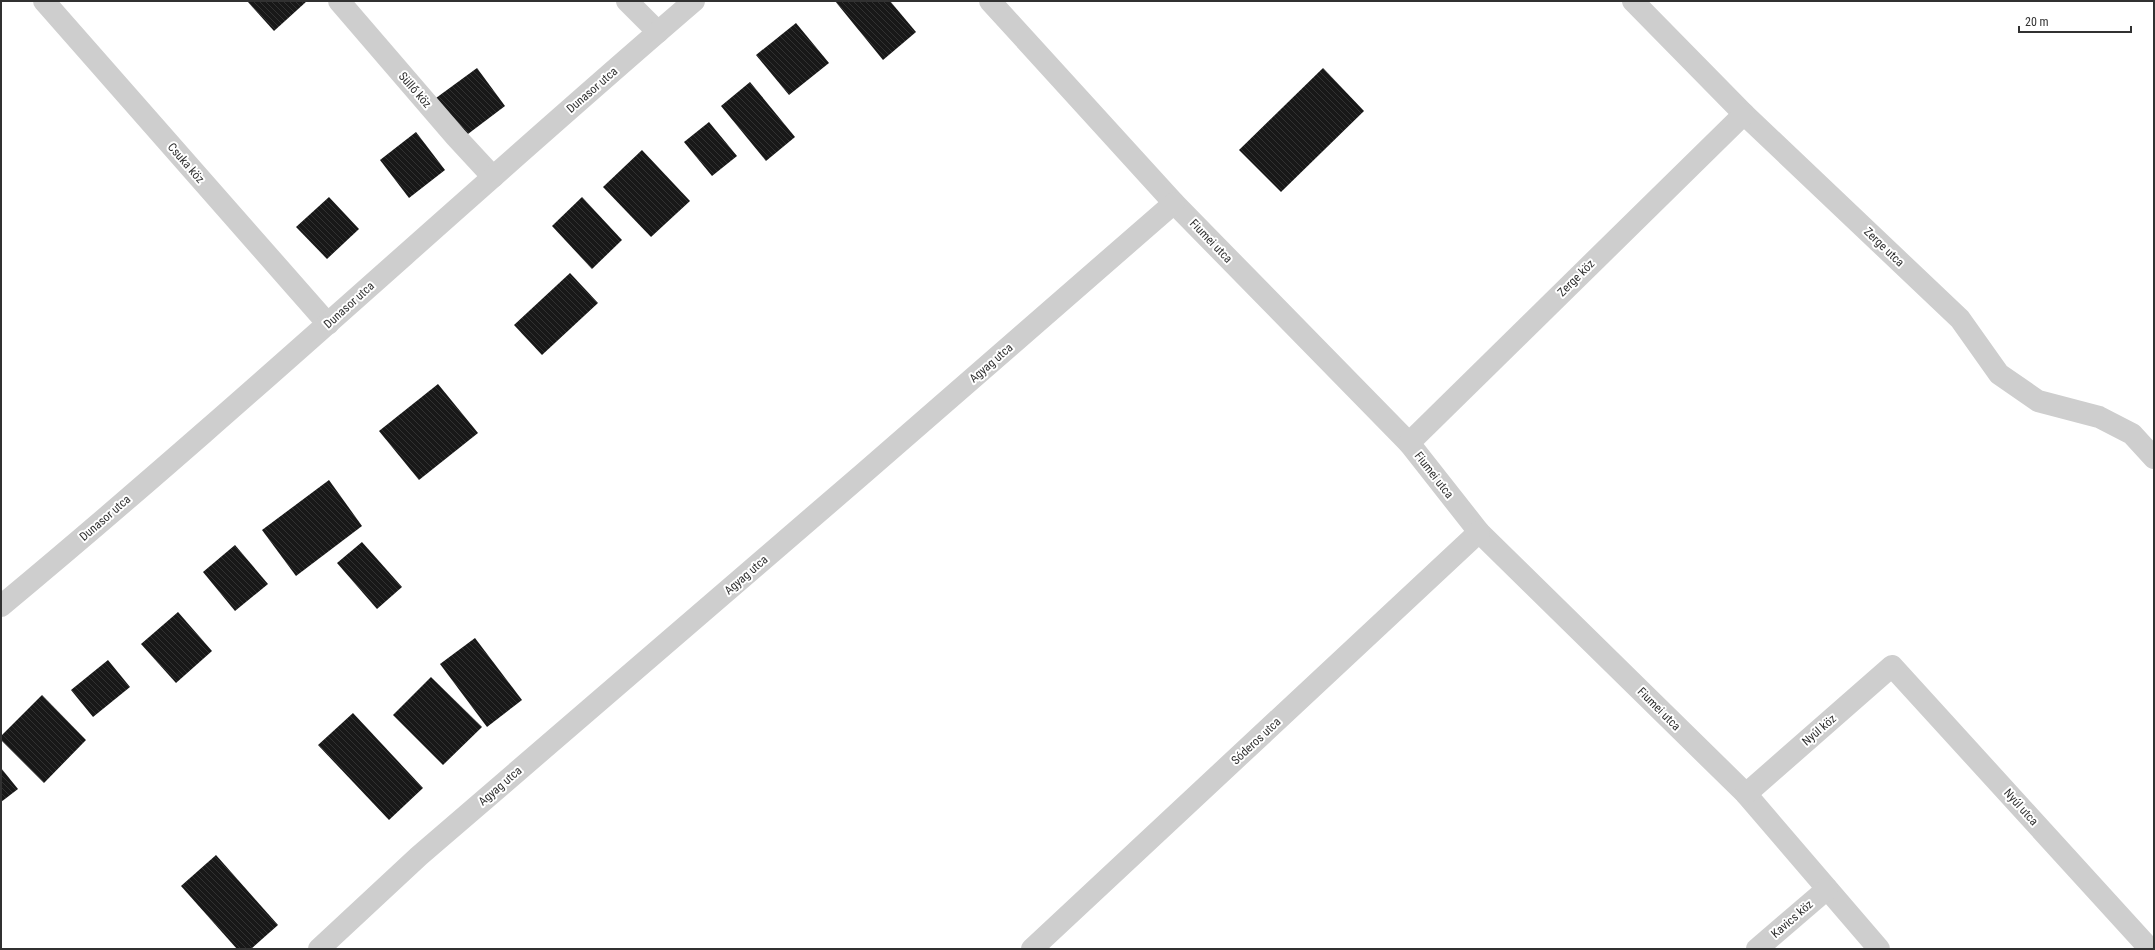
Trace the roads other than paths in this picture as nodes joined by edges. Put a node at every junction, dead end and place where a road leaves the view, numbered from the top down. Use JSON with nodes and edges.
{"nodes":[{"id":1,"x":44,"y":1,"type":"edge"},
{"id":2,"x":339,"y":1,"type":"edge"},
{"id":3,"x":627,"y":1,"type":"edge"},
{"id":4,"x":694,"y":1,"type":"edge"},
{"id":5,"x":990,"y":1,"type":"edge"},
{"id":6,"x":1633,"y":1,"type":"edge"},
{"id":7,"x":658,"y":32,"type":"junction"},
{"id":8,"x":1744,"y":114,"type":"junction"},
{"id":9,"x":493,"y":177,"type":"junction"},
{"id":10,"x":1174,"y":203,"type":"junction"},
{"id":11,"x":328,"y":324,"type":"junction"},
{"id":12,"x":1409,"y":443,"type":"junction"},
{"id":13,"x":2154,"y":458,"type":"edge"},
{"id":14,"x":1479,"y":532,"type":"junction"},
{"id":15,"x":1,"y":606,"type":"edge"},
{"id":16,"x":1892,"y":666,"type":"joint"},
{"id":17,"x":1746,"y":794,"type":"junction"},
{"id":18,"x":1827,"y":889,"type":"junction"},
{"id":19,"x":319,"y":949,"type":"edge"},
{"id":20,"x":1032,"y":949,"type":"edge"},
{"id":21,"x":1757,"y":949,"type":"edge"},
{"id":22,"x":1879,"y":949,"type":"edge"},
{"id":23,"x":2150,"y":949,"type":"edge"}],
"edges":[{"from":1,"to":11,"type":"street","name":"Csuka köz"},
{"from":2,"to":9,"type":"street","name":"Süllő köz"},
{"from":3,"to":7,"type":"street"},
{"from":4,"to":7,"type":"street","name":"Dunasor utca"},
{"from":5,"to":10,"type":"street","name":"Fiumei utca"},
{"from":6,"to":8,"type":"street","name":"Zerge utca"},
{"from":7,"to":9,"type":"street","name":"Dunasor utca"},
{"from":8,"to":12,"type":"street","name":"Zerge köz"},
{"from":8,"to":13,"type":"street","name":"Zerge utca"},
{"from":9,"to":11,"type":"street","name":"Dunasor utca"},
{"from":10,"to":12,"type":"street","name":"Fiumei utca"},
{"from":10,"to":19,"type":"street","name":"Agyag utca"},
{"from":11,"to":15,"type":"street","name":"Dunasor utca"},
{"from":12,"to":14,"type":"street","name":"Fiumei utca"},
{"from":14,"to":17,"type":"street","name":"Fiumei utca"},
{"from":14,"to":20,"type":"street","name":"Sóderos utca"},
{"from":16,"to":17,"type":"street","name":"Nyúl köz"},
{"from":16,"to":23,"type":"street","name":"Nyúl utca"},
{"from":17,"to":18,"type":"street","name":"Fiumei utca"},
{"from":18,"to":21,"type":"street","name":"Kavics köz"},
{"from":18,"to":22,"type":"street","name":"Fiumei utca"}]}
